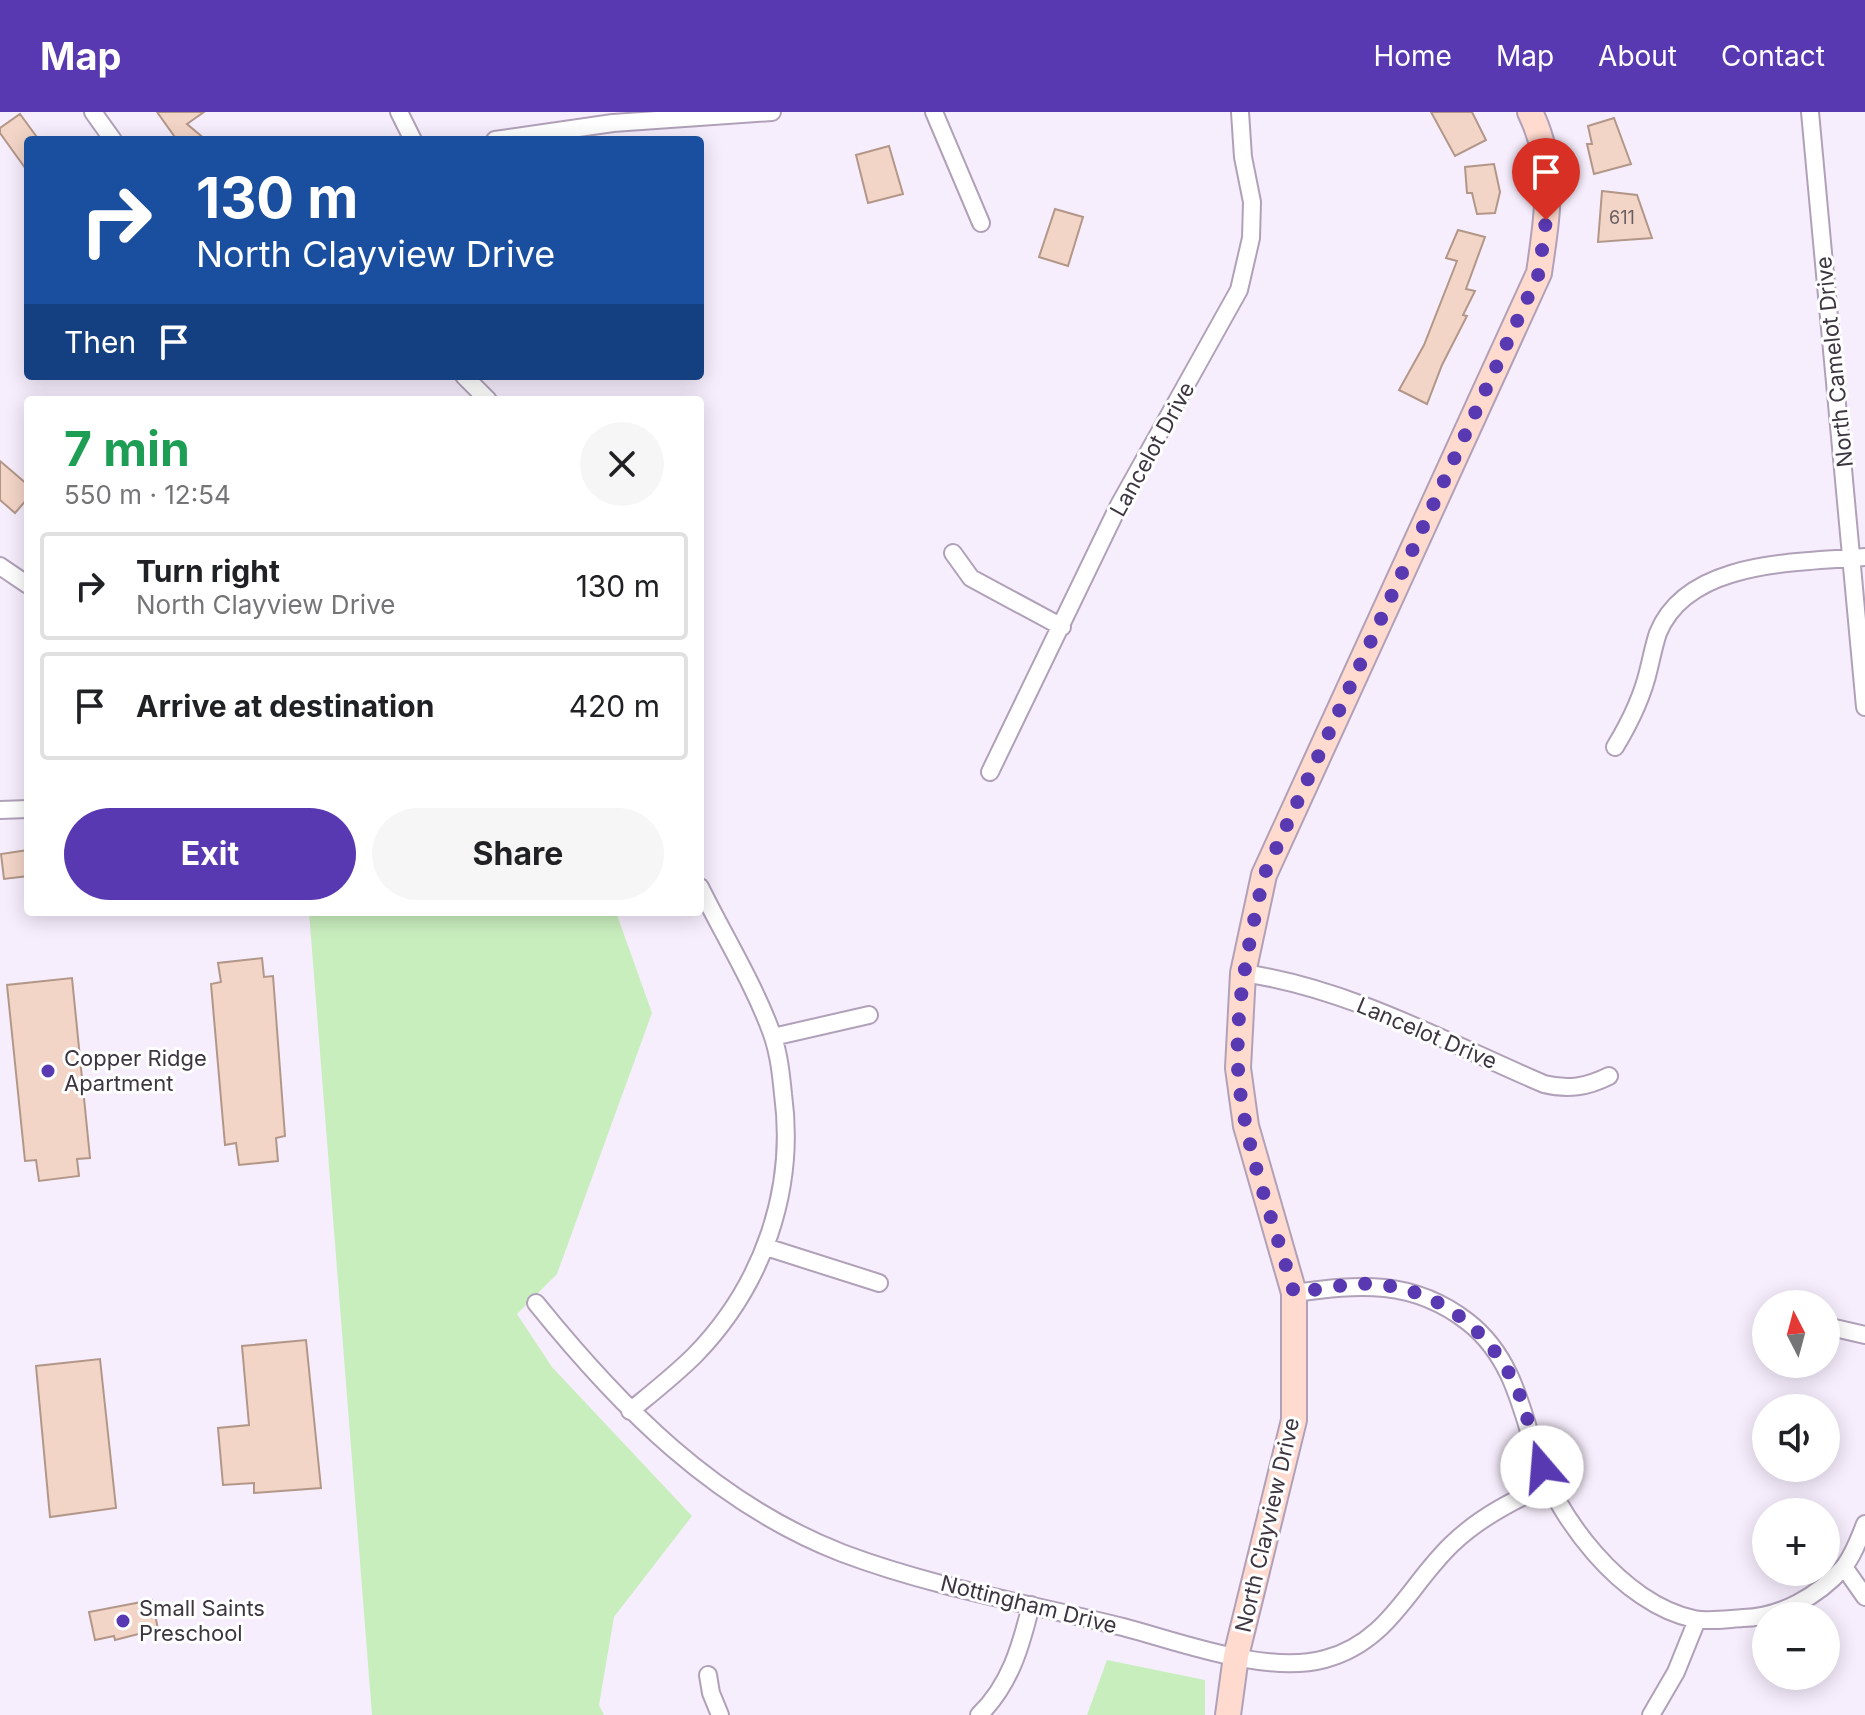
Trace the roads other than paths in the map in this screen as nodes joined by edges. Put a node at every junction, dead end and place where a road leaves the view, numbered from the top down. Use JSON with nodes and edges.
{"nodes":[{"id":1,"x":93,"y":112,"type":"edge"},
{"id":2,"x":399,"y":112,"type":"edge"},
{"id":3,"x":772,"y":112,"type":"edge"},
{"id":4,"x":934,"y":112,"type":"edge"},
{"id":5,"x":1240,"y":112,"type":"edge"},
{"id":6,"x":1530,"y":112,"type":"edge"},
{"id":7,"x":1810,"y":112,"type":"edge"},
{"id":8,"x":647,"y":116,"type":"edge"},
{"id":9,"x":110,"y":136,"type":"edge"},
{"id":10,"x":411,"y":136,"type":"edge"},
{"id":11,"x":520,"y":136,"type":"edge"},
{"id":12,"x":981,"y":223,"type":"dead end"},
{"id":13,"x":468,"y":380,"type":"edge"},
{"id":14,"x":484,"y":396,"type":"edge"},
{"id":15,"x":953,"y":553,"type":"dead end"},
{"id":16,"x":1859,"y":557,"type":"edge"},
{"id":17,"x":0,"y":566,"type":"edge"},
{"id":18,"x":24,"y":582,"type":"edge"},
{"id":19,"x":1062,"y":627,"type":"junction"},
{"id":20,"x":1865,"y":707,"type":"edge"},
{"id":21,"x":1615,"y":747,"type":"dead end"},
{"id":22,"x":990,"y":772,"type":"dead end"},
{"id":23,"x":24,"y":809,"type":"edge"},
{"id":24,"x":0,"y":810,"type":"edge"},
{"id":25,"x":704,"y":895,"type":"edge"},
{"id":26,"x":1243,"y":973,"type":"junction"},
{"id":27,"x":869,"y":1015,"type":"dead end"},
{"id":28,"x":773,"y":1037,"type":"junction"},
{"id":29,"x":1609,"y":1076,"type":"dead end"},
{"id":30,"x":766,"y":1247,"type":"junction"},
{"id":31,"x":879,"y":1283,"type":"dead end"},
{"id":32,"x":1294,"y":1293,"type":"junction"},
{"id":33,"x":536,"y":1303,"type":"dead end"},
{"id":34,"x":1840,"y":1329,"type":"edge"},
{"id":35,"x":1865,"y":1335,"type":"edge"},
{"id":36,"x":630,"y":1411,"type":"junction"},
{"id":37,"x":1550,"y":1484,"type":"junction"},
{"id":38,"x":1865,"y":1524,"type":"edge"},
{"id":39,"x":1844,"y":1567,"type":"junction"},
{"id":40,"x":1865,"y":1597,"type":"edge"},
{"id":41,"x":1031,"y":1605,"type":"junction"},
{"id":42,"x":1697,"y":1620,"type":"junction"},
{"id":43,"x":1236,"y":1656,"type":"junction"},
{"id":44,"x":708,"y":1675,"type":"dead end"},
{"id":45,"x":720,"y":1715,"type":"edge"},
{"id":46,"x":979,"y":1715,"type":"edge"},
{"id":47,"x":1228,"y":1715,"type":"edge"},
{"id":48,"x":1651,"y":1715,"type":"edge"}],
"edges":[{"from":1,"to":9,"type":"street"},
{"from":2,"to":10,"type":"street"},
{"from":3,"to":8,"type":"street"},
{"from":4,"to":12,"type":"street"},
{"from":5,"to":19,"type":"street","name":"Lancelot Drive"},
{"from":6,"to":26,"type":"street","name":"North Clayview Drive"},
{"from":7,"to":16,"type":"street","name":"North Camelot Drive"},
{"from":8,"to":11,"type":"street"},
{"from":13,"to":14,"type":"street"},
{"from":15,"to":19,"type":"street"},
{"from":16,"to":20,"type":"street","name":"North Camelot Drive"},
{"from":16,"to":21,"type":"street"},
{"from":17,"to":18,"type":"street"},
{"from":19,"to":22,"type":"street","name":"Lancelot Drive"},
{"from":23,"to":24,"type":"street"},
{"from":25,"to":28,"type":"street"},
{"from":26,"to":29,"type":"street","name":"Lancelot Drive"},
{"from":26,"to":32,"type":"street","name":"North Clayview Drive"},
{"from":27,"to":28,"type":"street"},
{"from":28,"to":30,"type":"street"},
{"from":30,"to":31,"type":"street"},
{"from":30,"to":36,"type":"street"},
{"from":32,"to":37,"type":"street"},
{"from":32,"to":43,"type":"street","name":"North Clayview Drive"},
{"from":33,"to":36,"type":"street","name":"Nottingham Drive"},
{"from":34,"to":35,"type":"street"},
{"from":36,"to":41,"type":"street","name":"Nottingham Drive"},
{"from":37,"to":42,"type":"street"},
{"from":37,"to":43,"type":"street","name":"Nottingham Drive"},
{"from":38,"to":39,"type":"street"},
{"from":39,"to":40,"type":"street"},
{"from":39,"to":42,"type":"street"},
{"from":41,"to":43,"type":"street","name":"Nottingham Drive"},
{"from":41,"to":46,"type":"street"},
{"from":42,"to":48,"type":"street"},
{"from":43,"to":47,"type":"street","name":"North Clayview Drive"},
{"from":44,"to":45,"type":"street"}]}
